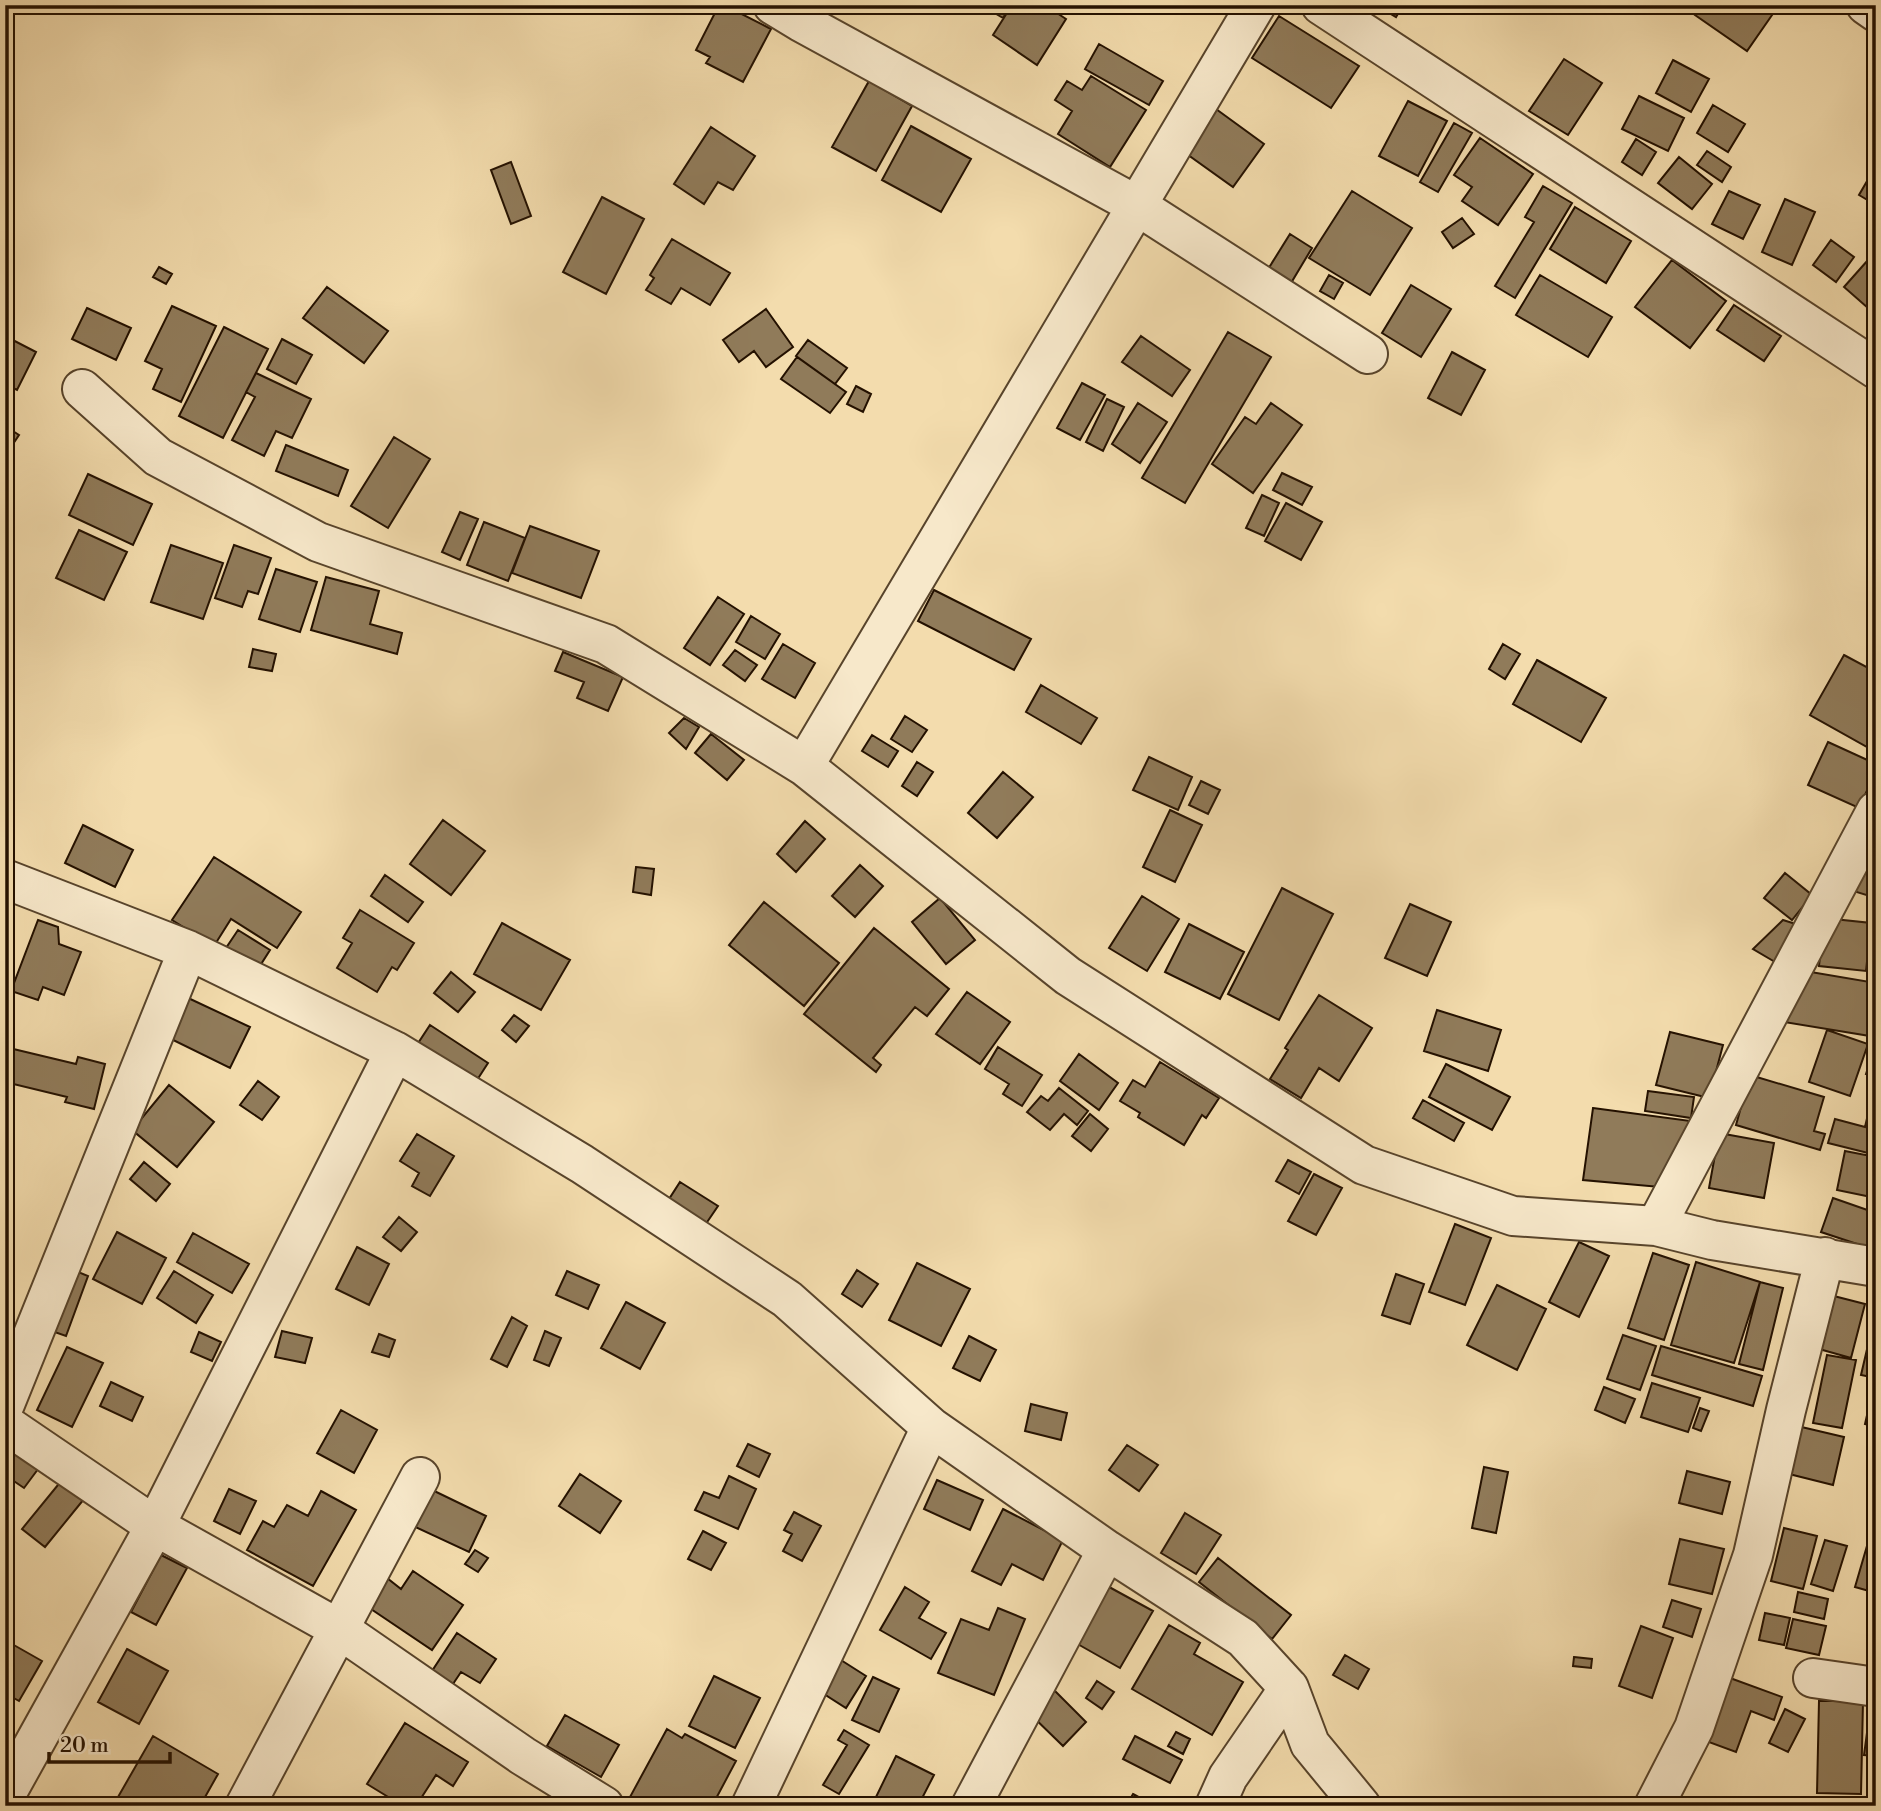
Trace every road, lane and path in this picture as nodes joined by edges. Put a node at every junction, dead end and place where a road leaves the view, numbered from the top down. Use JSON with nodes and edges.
{"nodes":[{"id":1,"x":774,"y":5,"type":"edge"},
{"id":2,"x":1256,"y":5,"type":"edge"},
{"id":3,"x":1321,"y":5,"type":"edge"},
{"id":4,"x":1866,"y":5,"type":"edge"},
{"id":5,"x":1876,"y":12,"type":"edge"},
{"id":6,"x":1136,"y":205,"type":"junction"},
{"id":7,"x":1368,"y":354,"type":"dead end"},
{"id":8,"x":1876,"y":369,"type":"edge"},
{"id":9,"x":82,"y":389,"type":"dead end"},
{"id":10,"x":804,"y":766,"type":"junction"},
{"id":11,"x":1876,"y":811,"type":"edge"},
{"id":12,"x":5,"y":879,"type":"edge"},
{"id":13,"x":188,"y":950,"type":"junction"},
{"id":14,"x":395,"y":1051,"type":"junction"},
{"id":15,"x":1656,"y":1226,"type":"junction"},
{"id":16,"x":1825,"y":1257,"type":"junction"},
{"id":17,"x":1876,"y":1267,"type":"edge"},
{"id":18,"x":5,"y":1404,"type":"edge"},
{"id":19,"x":5,"y":1424,"type":"edge"},
{"id":20,"x":931,"y":1427,"type":"junction"},
{"id":21,"x":419,"y":1477,"type":"dead end"},
{"id":22,"x":155,"y":1526,"type":"junction"},
{"id":23,"x":1107,"y":1550,"type":"junction"},
{"id":24,"x":339,"y":1629,"type":"junction"},
{"id":25,"x":1813,"y":1678,"type":"dead end"},
{"id":26,"x":1876,"y":1687,"type":"edge"},
{"id":27,"x":1289,"y":1688,"type":"junction"},
{"id":28,"x":5,"y":1796,"type":"edge"},
{"id":29,"x":245,"y":1806,"type":"edge"},
{"id":30,"x":604,"y":1806,"type":"edge"},
{"id":31,"x":751,"y":1806,"type":"edge"},
{"id":32,"x":971,"y":1806,"type":"edge"},
{"id":33,"x":1215,"y":1806,"type":"edge"},
{"id":34,"x":1361,"y":1806,"type":"edge"},
{"id":35,"x":1654,"y":1806,"type":"edge"}],
"edges":[{"from":1,"to":6,"type":"street"},
{"from":2,"to":6,"type":"street"},
{"from":3,"to":8,"type":"street"},
{"from":4,"to":5,"type":"street"},
{"from":6,"to":7,"type":"street"},
{"from":6,"to":10,"type":"street"},
{"from":9,"to":10,"type":"street"},
{"from":10,"to":15,"type":"street"},
{"from":11,"to":15,"type":"street"},
{"from":12,"to":13,"type":"street"},
{"from":13,"to":14,"type":"street"},
{"from":13,"to":18,"type":"street"},
{"from":14,"to":20,"type":"street"},
{"from":14,"to":22,"type":"street"},
{"from":15,"to":16,"type":"street"},
{"from":16,"to":17,"type":"street"},
{"from":16,"to":35,"type":"street"},
{"from":19,"to":22,"type":"street"},
{"from":20,"to":23,"type":"street"},
{"from":20,"to":31,"type":"street"},
{"from":21,"to":24,"type":"street"},
{"from":22,"to":24,"type":"street"},
{"from":22,"to":28,"type":"street"},
{"from":23,"to":27,"type":"street"},
{"from":23,"to":32,"type":"street"},
{"from":24,"to":29,"type":"street"},
{"from":24,"to":30,"type":"street"},
{"from":25,"to":26,"type":"street"},
{"from":27,"to":33,"type":"street"},
{"from":27,"to":34,"type":"street"}]}
